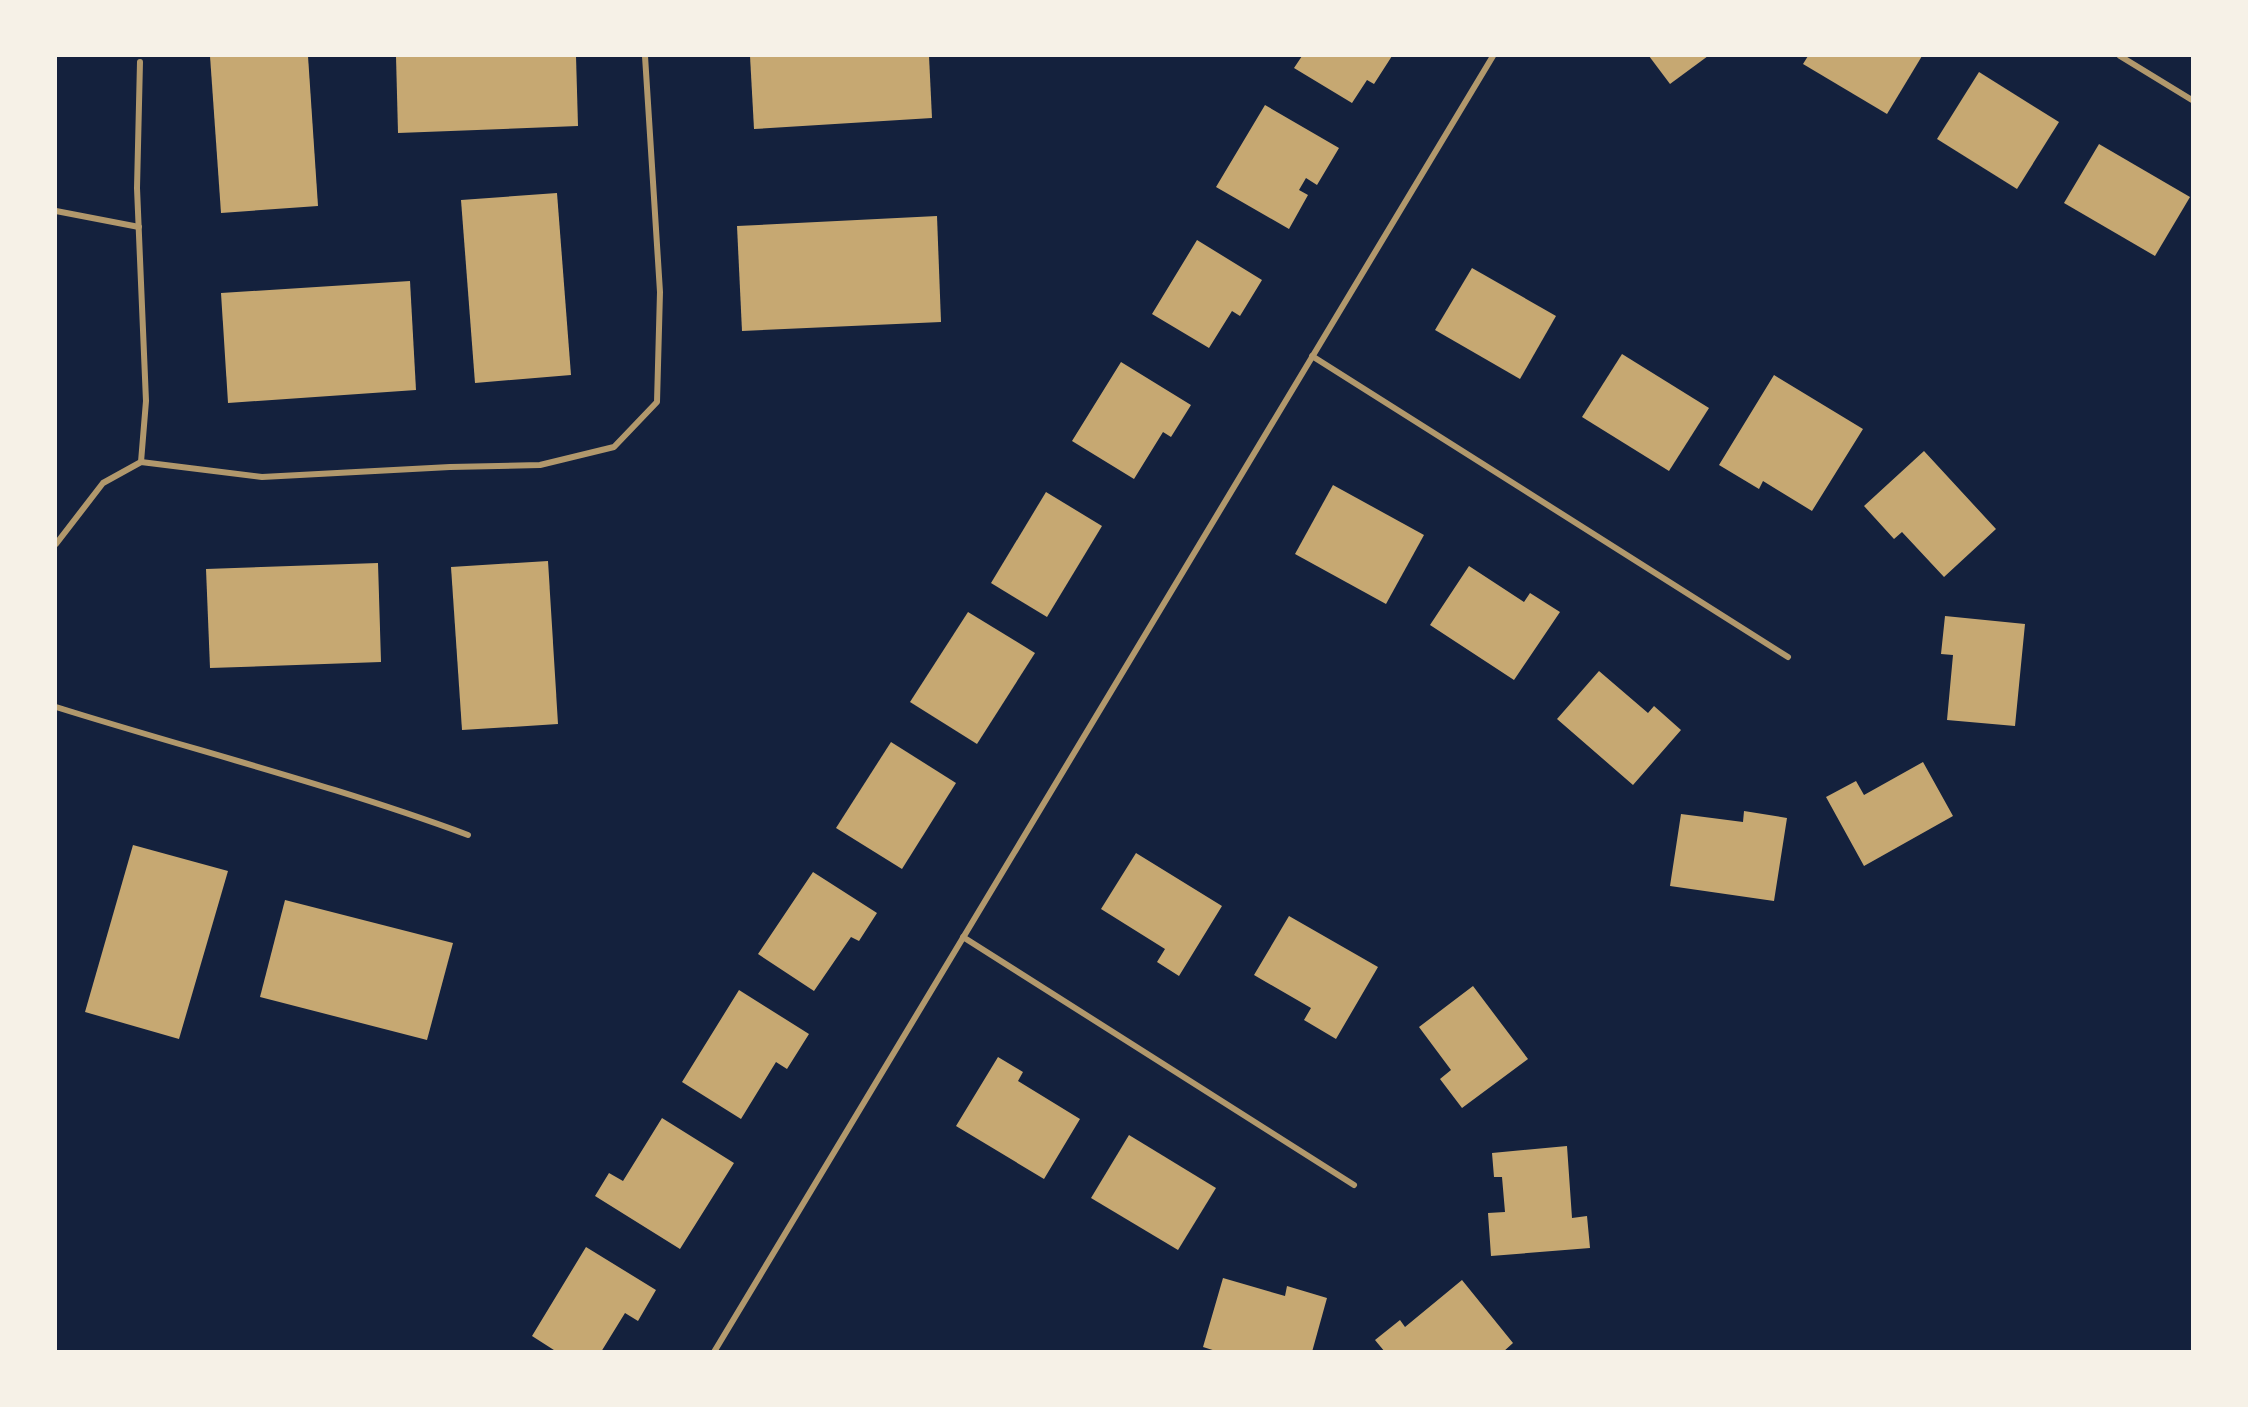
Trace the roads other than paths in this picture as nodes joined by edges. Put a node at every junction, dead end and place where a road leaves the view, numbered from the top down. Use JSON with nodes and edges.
{"nodes":[{"id":1,"x":645,"y":56,"type":"edge"},
{"id":2,"x":1493,"y":56,"type":"edge"},
{"id":3,"x":2120,"y":56,"type":"edge"},
{"id":4,"x":140,"y":62,"type":"dead end"},
{"id":5,"x":2193,"y":100,"type":"edge"},
{"id":6,"x":56,"y":211,"type":"edge"},
{"id":7,"x":139,"y":227,"type":"junction"},
{"id":8,"x":1312,"y":356,"type":"junction"},
{"id":9,"x":141,"y":462,"type":"junction"},
{"id":10,"x":56,"y":544,"type":"edge"},
{"id":11,"x":1788,"y":657,"type":"dead end"},
{"id":12,"x":56,"y":707,"type":"edge"},
{"id":13,"x":468,"y":835,"type":"dead end"},
{"id":14,"x":963,"y":937,"type":"junction"},
{"id":15,"x":1354,"y":1185,"type":"dead end"},
{"id":16,"x":714,"y":1352,"type":"edge"}],
"edges":[{"from":1,"to":9,"type":"street"},
{"from":2,"to":8,"type":"street"},
{"from":3,"to":5,"type":"street"},
{"from":4,"to":7,"type":"street"},
{"from":6,"to":7,"type":"street"},
{"from":7,"to":9,"type":"street"},
{"from":8,"to":11,"type":"street"},
{"from":8,"to":14,"type":"street"},
{"from":9,"to":10,"type":"street"},
{"from":12,"to":13,"type":"street"},
{"from":14,"to":15,"type":"street"},
{"from":14,"to":16,"type":"street"}]}
